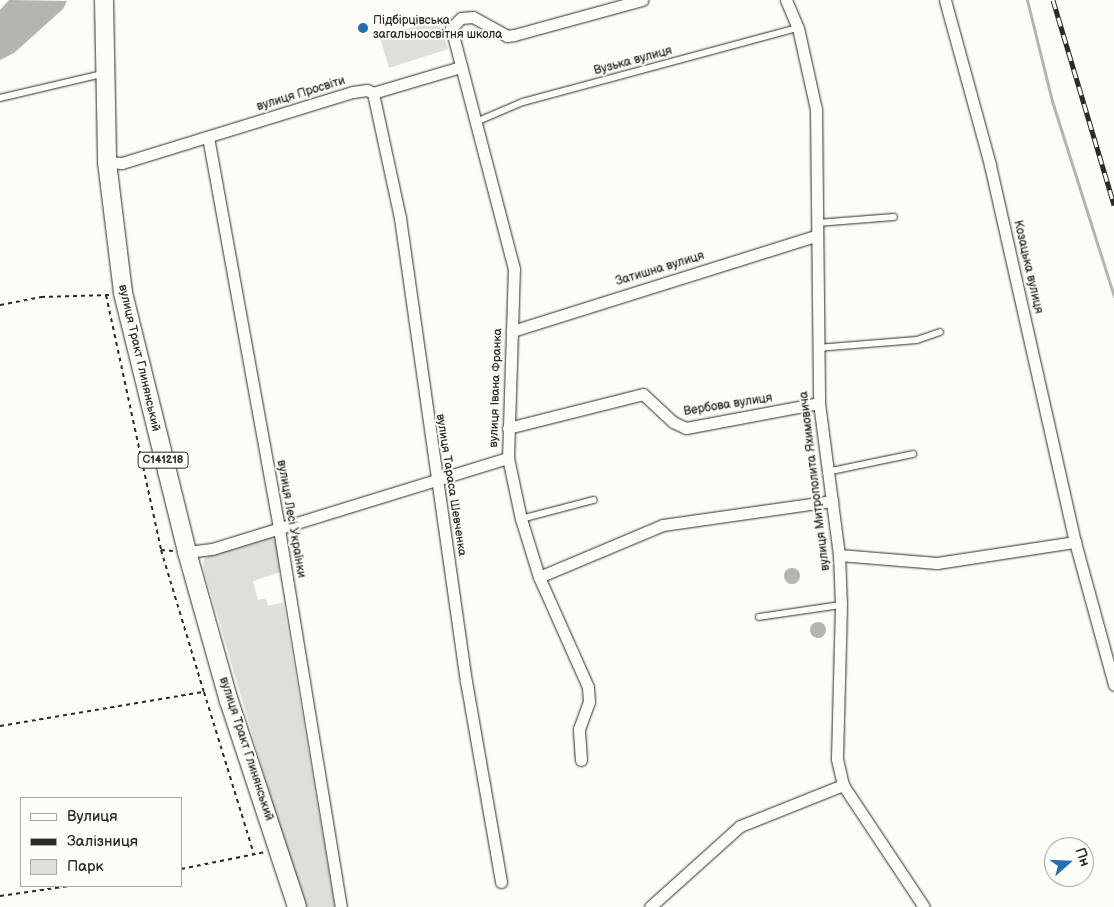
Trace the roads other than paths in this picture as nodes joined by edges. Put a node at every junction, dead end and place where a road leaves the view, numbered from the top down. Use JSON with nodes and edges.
{"nodes":[{"id":1,"x":104,"y":0,"type":"edge"},
{"id":2,"x":642,"y":0,"type":"edge"},
{"id":3,"x":786,"y":0,"type":"edge"},
{"id":4,"x":945,"y":0,"type":"edge"},
{"id":5,"x":798,"y":28,"type":"junction"},
{"id":6,"x":461,"y":67,"type":"junction"},
{"id":7,"x":104,"y":73,"type":"junction"},
{"id":8,"x":373,"y":93,"type":"junction"},
{"id":9,"x":0,"y":98,"type":"edge"},
{"id":10,"x":476,"y":122,"type":"junction"},
{"id":11,"x":208,"y":137,"type":"junction"},
{"id":12,"x":107,"y":162,"type":"junction"},
{"id":13,"x":894,"y":217,"type":"dead end"},
{"id":14,"x":817,"y":224,"type":"junction"},
{"id":15,"x":816,"y":236,"type":"junction"},
{"id":16,"x":512,"y":330,"type":"junction"},
{"id":17,"x":940,"y":332,"type":"dead end"},
{"id":18,"x":817,"y":348,"type":"junction"},
{"id":19,"x":819,"y":403,"type":"junction"},
{"id":20,"x":508,"y":428,"type":"junction"},
{"id":21,"x":913,"y":454,"type":"dead end"},
{"id":22,"x":508,"y":458,"type":"junction"},
{"id":23,"x":827,"y":472,"type":"junction"},
{"id":24,"x":436,"y":481,"type":"junction"},
{"id":25,"x":594,"y":500,"type":"dead end"},
{"id":26,"x":832,"y":501,"type":"junction"},
{"id":27,"x":521,"y":519,"type":"junction"},
{"id":28,"x":279,"y":529,"type":"junction"},
{"id":29,"x":1076,"y":542,"type":"junction"},
{"id":30,"x":187,"y":552,"type":"junction"},
{"id":31,"x":839,"y":555,"type":"junction"},
{"id":32,"x":539,"y":577,"type":"junction"},
{"id":33,"x":841,"y":605,"type":"junction"},
{"id":34,"x":759,"y":617,"type":"dead end"},
{"id":35,"x":1114,"y":685,"type":"edge"},
{"id":36,"x":580,"y":760,"type":"dead end"},
{"id":37,"x":842,"y":784,"type":"junction"},
{"id":38,"x":501,"y":882,"type":"dead end"},
{"id":39,"x":297,"y":907,"type":"edge"},
{"id":40,"x":341,"y":907,"type":"edge"},
{"id":41,"x":650,"y":907,"type":"edge"},
{"id":42,"x":924,"y":907,"type":"edge"}],
"edges":[{"from":1,"to":7,"type":"main road","name":"вулиця Тракт Глинянський","number":"С141218"},
{"from":2,"to":6,"type":"street"},
{"from":3,"to":5,"type":"street","name":"вулиця Митрополита Яхимовича"},
{"from":4,"to":29,"type":"street","name":"Козацька вулиця"},
{"from":5,"to":10,"type":"lane","name":"Вузька вулиця"},
{"from":5,"to":14,"type":"street","name":"вулиця Митрополита Яхимовича"},
{"from":6,"to":8,"type":"street","name":"вулиця Просвіти"},
{"from":6,"to":10,"type":"street","name":"вулиця Івана Франка"},
{"from":7,"to":9,"type":"lane"},
{"from":7,"to":12,"type":"main road","name":"вулиця Тракт Глинянський","number":"С141218"},
{"from":8,"to":11,"type":"street","name":"вулиця Просвіти"},
{"from":8,"to":24,"type":"street","name":"вулиця Тараса Шевченка"},
{"from":10,"to":16,"type":"street","name":"вулиця Івана Франка"},
{"from":11,"to":12,"type":"street","name":"вулиця Просвіти"},
{"from":11,"to":28,"type":"street","name":"вулиця Лесі Українки"},
{"from":12,"to":30,"type":"main road","name":"вулиця Тракт Глинянський","number":"С141218"},
{"from":13,"to":14,"type":"lane"},
{"from":14,"to":15,"type":"street","name":"вулиця Митрополита Яхимовича"},
{"from":15,"to":16,"type":"street","name":"Затишна вулиця"},
{"from":15,"to":18,"type":"street","name":"вулиця Митрополита Яхимовича"},
{"from":16,"to":20,"type":"street","name":"вулиця Івана Франка"},
{"from":17,"to":18,"type":"lane"},
{"from":18,"to":19,"type":"street","name":"вулиця Митрополита Яхимовича"},
{"from":19,"to":20,"type":"street","name":"Вербова вулиця"},
{"from":19,"to":23,"type":"street","name":"вулиця Митрополита Яхимовича"},
{"from":20,"to":22,"type":"street","name":"вулиця Івана Франка"},
{"from":21,"to":23,"type":"lane"},
{"from":22,"to":24,"type":"street"},
{"from":22,"to":27,"type":"street","name":"вулиця Івана Франка"},
{"from":23,"to":26,"type":"street","name":"вулиця Митрополита Яхимовича"},
{"from":24,"to":28,"type":"street"},
{"from":24,"to":38,"type":"street","name":"вулиця Тараса Шевченка"},
{"from":25,"to":27,"type":"lane"},
{"from":26,"to":31,"type":"street","name":"вулиця Митрополита Яхимовича"},
{"from":26,"to":32,"type":"street"},
{"from":27,"to":32,"type":"street","name":"вулиця Івана Франка"},
{"from":28,"to":30,"type":"street"},
{"from":28,"to":40,"type":"street","name":"вулиця Лесі Українки"},
{"from":29,"to":31,"type":"street"},
{"from":29,"to":35,"type":"street","name":"Козацька вулиця"},
{"from":30,"to":39,"type":"main road","name":"вулиця Тракт Глинянський","number":"С141218"},
{"from":31,"to":33,"type":"street","name":"вулиця Митрополита Яхимовича"},
{"from":32,"to":36,"type":"street","name":"вулиця Івана Франка"},
{"from":33,"to":34,"type":"lane"},
{"from":33,"to":37,"type":"street","name":"вулиця Митрополита Яхимовича"},
{"from":37,"to":41,"type":"street"},
{"from":37,"to":42,"type":"street","name":"вулиця Митрополита Яхимовича"}]}
